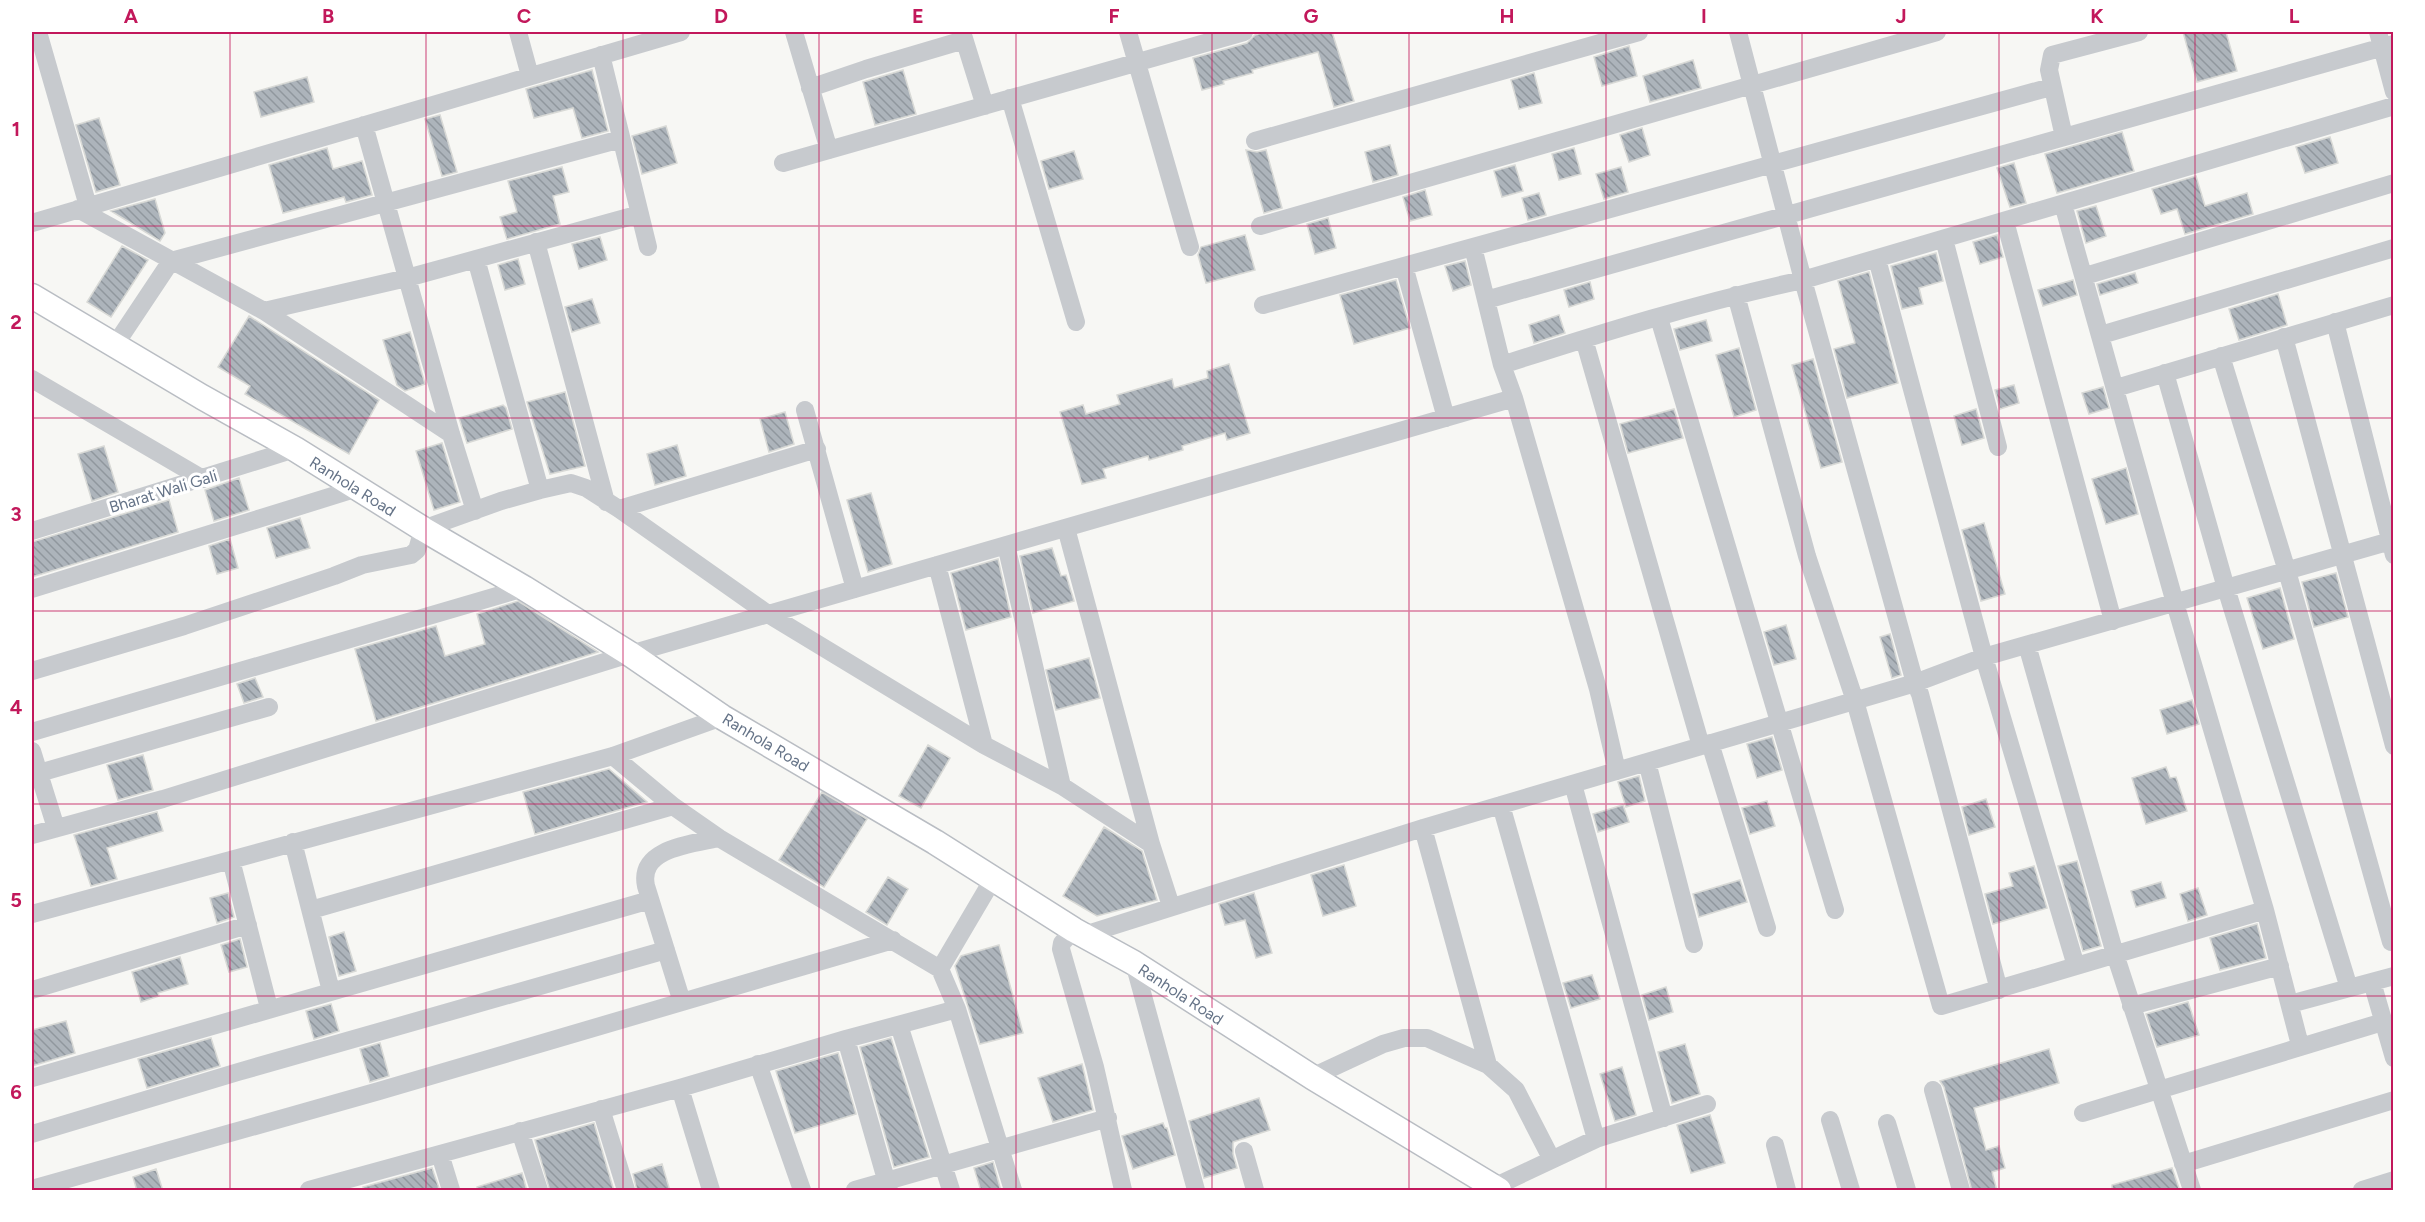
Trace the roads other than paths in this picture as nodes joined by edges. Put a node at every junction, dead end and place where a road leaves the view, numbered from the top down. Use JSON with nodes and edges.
{"nodes":[{"id":1,"x":38,"y":32,"type":"edge"},
{"id":2,"x":518,"y":32,"type":"edge"},
{"id":3,"x":681,"y":32,"type":"edge"},
{"id":4,"x":794,"y":32,"type":"edge"},
{"id":5,"x":1128,"y":32,"type":"edge"},
{"id":6,"x":1244,"y":32,"type":"edge"},
{"id":7,"x":1640,"y":32,"type":"edge"},
{"id":8,"x":1738,"y":32,"type":"edge"},
{"id":9,"x":1937,"y":32,"type":"edge"},
{"id":10,"x":2139,"y":32,"type":"edge"},
{"id":11,"x":32,"y":34,"type":"edge"},
{"id":12,"x":963,"y":36,"type":"edge"},
{"id":13,"x":2384,"y":41,"type":"edge"},
{"id":14,"x":601,"y":55,"type":"junction"},
{"id":15,"x":1138,"y":62,"type":"junction"},
{"id":16,"x":530,"y":76,"type":"junction"},
{"id":17,"x":1753,"y":85,"type":"junction"},
{"id":18,"x":2051,"y":87,"type":"junction"},
{"id":19,"x":810,"y":88,"type":"junction"},
{"id":20,"x":2394,"y":92,"type":"edge"},
{"id":21,"x":1011,"y":98,"type":"junction"},
{"id":22,"x":986,"y":106,"type":"junction"},
{"id":23,"x":2394,"y":106,"type":"edge"},
{"id":24,"x":364,"y":125,"type":"junction"},
{"id":25,"x":2064,"y":137,"type":"junction"},
{"id":26,"x":621,"y":139,"type":"junction"},
{"id":27,"x":1255,"y":141,"type":"dead end"},
{"id":28,"x":829,"y":150,"type":"junction"},
{"id":29,"x":783,"y":163,"type":"dead end"},
{"id":30,"x":1773,"y":164,"type":"junction"},
{"id":31,"x":2394,"y":183,"type":"edge"},
{"id":32,"x":385,"y":201,"type":"junction"},
{"id":33,"x":2063,"y":204,"type":"junction"},
{"id":34,"x":83,"y":208,"type":"junction"},
{"id":35,"x":640,"y":214,"type":"junction"},
{"id":36,"x":1787,"y":216,"type":"junction"},
{"id":37,"x":2005,"y":221,"type":"junction"},
{"id":38,"x":32,"y":223,"type":"edge"},
{"id":39,"x":1260,"y":226,"type":"dead end"},
{"id":40,"x":1944,"y":239,"type":"junction"},
{"id":41,"x":536,"y":242,"type":"junction"},
{"id":42,"x":648,"y":247,"type":"dead end"},
{"id":43,"x":1190,"y":247,"type":"dead end"},
{"id":44,"x":1473,"y":247,"type":"junction"},
{"id":45,"x":2394,"y":248,"type":"edge"},
{"id":46,"x":476,"y":259,"type":"junction"},
{"id":47,"x":1877,"y":259,"type":"junction"},
{"id":48,"x":171,"y":261,"type":"junction"},
{"id":49,"x":1404,"y":266,"type":"junction"},
{"id":50,"x":2085,"y":276,"type":"junction"},
{"id":51,"x":407,"y":279,"type":"junction"},
{"id":52,"x":1803,"y":280,"type":"junction"},
{"id":53,"x":1736,"y":295,"type":"junction"},
{"id":54,"x":1486,"y":300,"type":"junction"},
{"id":55,"x":35,"y":301,"type":"edge"},
{"id":56,"x":2394,"y":304,"type":"edge"},
{"id":57,"x":1263,"y":305,"type":"dead end"},
{"id":58,"x":264,"y":311,"type":"junction"},
{"id":59,"x":1659,"y":318,"type":"junction"},
{"id":60,"x":1076,"y":322,"type":"dead end"},
{"id":61,"x":2335,"y":322,"type":"junction"},
{"id":62,"x":2101,"y":335,"type":"junction"},
{"id":63,"x":2284,"y":338,"type":"junction"},
{"id":64,"x":1584,"y":339,"type":"junction"},
{"id":65,"x":115,"y":345,"type":"junction"},
{"id":66,"x":2222,"y":356,"type":"junction"},
{"id":67,"x":1502,"y":365,"type":"junction"},
{"id":68,"x":2165,"y":373,"type":"junction"},
{"id":69,"x":32,"y":379,"type":"edge"},
{"id":70,"x":2116,"y":388,"type":"junction"},
{"id":71,"x":1514,"y":398,"type":"junction"},
{"id":72,"x":806,"y":410,"type":"dead end"},
{"id":73,"x":1446,"y":418,"type":"junction"},
{"id":74,"x":451,"y":434,"type":"junction"},
{"id":75,"x":1998,"y":447,"type":"dead end"},
{"id":76,"x":294,"y":449,"type":"junction"},
{"id":77,"x":817,"y":449,"type":"junction"},
{"id":78,"x":203,"y":479,"type":"junction"},
{"id":79,"x":358,"y":488,"type":"junction"},
{"id":80,"x":540,"y":490,"type":"junction"},
{"id":81,"x":613,"y":506,"type":"junction"},
{"id":82,"x":475,"y":511,"type":"junction"},
{"id":83,"x":1066,"y":528,"type":"junction"},
{"id":84,"x":423,"y":529,"type":"junction"},
{"id":85,"x":32,"y":531,"type":"edge"},
{"id":86,"x":1006,"y":545,"type":"junction"},
{"id":87,"x":2392,"y":545,"type":"edge"},
{"id":88,"x":2341,"y":555,"type":"junction"},
{"id":89,"x":937,"y":565,"type":"junction"},
{"id":90,"x":2287,"y":571,"type":"junction"},
{"id":91,"x":524,"y":588,"type":"junction"},
{"id":92,"x":2226,"y":588,"type":"junction"},
{"id":93,"x":32,"y":589,"type":"edge"},
{"id":94,"x":855,"y":589,"type":"junction"},
{"id":95,"x":2175,"y":603,"type":"junction"},
{"id":96,"x":768,"y":614,"type":"junction"},
{"id":97,"x":2113,"y":621,"type":"junction"},
{"id":98,"x":2027,"y":645,"type":"junction"},
{"id":99,"x":630,"y":654,"type":"junction"},
{"id":100,"x":1984,"y":657,"type":"junction"},
{"id":101,"x":32,"y":671,"type":"edge"},
{"id":102,"x":1915,"y":683,"type":"junction"},
{"id":103,"x":1855,"y":701,"type":"junction"},
{"id":104,"x":269,"y":707,"type":"dead end"},
{"id":105,"x":722,"y":717,"type":"junction"},
{"id":106,"x":1779,"y":723,"type":"junction"},
{"id":107,"x":32,"y":732,"type":"edge"},
{"id":108,"x":984,"y":745,"type":"junction"},
{"id":109,"x":1705,"y":745,"type":"junction"},
{"id":110,"x":2394,"y":746,"type":"edge"},
{"id":111,"x":32,"y":752,"type":"edge"},
{"id":112,"x":613,"y":756,"type":"junction"},
{"id":113,"x":1647,"y":762,"type":"junction"},
{"id":114,"x":1617,"y":771,"type":"junction"},
{"id":115,"x":35,"y":774,"type":"edge"},
{"id":116,"x":1573,"y":784,"type":"junction"},
{"id":117,"x":1062,"y":786,"type":"junction"},
{"id":118,"x":1501,"y":805,"type":"junction"},
{"id":119,"x":673,"y":806,"type":"junction"},
{"id":120,"x":56,"y":828,"type":"junction"},
{"id":121,"x":1423,"y":828,"type":"junction"},
{"id":122,"x":32,"y":835,"type":"edge"},
{"id":123,"x":719,"y":838,"type":"junction"},
{"id":124,"x":293,"y":842,"type":"junction"},
{"id":125,"x":1151,"y":844,"type":"junction"},
{"id":126,"x":231,"y":860,"type":"junction"},
{"id":127,"x":993,"y":879,"type":"junction"},
{"id":128,"x":650,"y":900,"type":"junction"},
{"id":129,"x":1171,"y":906,"type":"junction"},
{"id":130,"x":2265,"y":909,"type":"junction"},
{"id":131,"x":311,"y":910,"type":"junction"},
{"id":132,"x":1835,"y":910,"type":"dead end"},
{"id":133,"x":32,"y":914,"type":"edge"},
{"id":134,"x":248,"y":925,"type":"junction"},
{"id":135,"x":1767,"y":928,"type":"dead end"},
{"id":136,"x":1079,"y":933,"type":"junction"},
{"id":137,"x":893,"y":940,"type":"junction"},
{"id":138,"x":2391,"y":942,"type":"dead end"},
{"id":139,"x":1695,"y":944,"type":"dead end"},
{"id":140,"x":666,"y":950,"type":"junction"},
{"id":141,"x":2115,"y":954,"type":"junction"},
{"id":142,"x":1134,"y":963,"type":"junction"},
{"id":143,"x":2076,"y":966,"type":"junction"},
{"id":144,"x":2280,"y":966,"type":"junction"},
{"id":145,"x":940,"y":969,"type":"junction"},
{"id":146,"x":2394,"y":976,"type":"edge"},
{"id":147,"x":2372,"y":982,"type":"junction"},
{"id":148,"x":2349,"y":988,"type":"junction"},
{"id":149,"x":32,"y":990,"type":"edge"},
{"id":150,"x":1999,"y":990,"type":"junction"},
{"id":151,"x":331,"y":991,"type":"junction"},
{"id":152,"x":682,"y":1002,"type":"junction"},
{"id":153,"x":2290,"y":1004,"type":"junction"},
{"id":154,"x":2131,"y":1006,"type":"junction"},
{"id":155,"x":269,"y":1008,"type":"junction"},
{"id":156,"x":957,"y":1009,"type":"junction"},
{"id":157,"x":2383,"y":1022,"type":"junction"},
{"id":158,"x":899,"y":1025,"type":"junction"},
{"id":159,"x":846,"y":1039,"type":"junction"},
{"id":160,"x":2300,"y":1045,"type":"junction"},
{"id":161,"x":2392,"y":1048,"type":"edge"},
{"id":162,"x":758,"y":1064,"type":"junction"},
{"id":163,"x":1488,"y":1065,"type":"junction"},
{"id":164,"x":1312,"y":1077,"type":"junction"},
{"id":165,"x":32,"y":1078,"type":"edge"},
{"id":166,"x":681,"y":1088,"type":"junction"},
{"id":167,"x":2159,"y":1089,"type":"junction"},
{"id":168,"x":1933,"y":1090,"type":"dead end"},
{"id":169,"x":2394,"y":1100,"type":"edge"},
{"id":170,"x":1707,"y":1104,"type":"dead end"},
{"id":171,"x":602,"y":1109,"type":"junction"},
{"id":172,"x":2083,"y":1113,"type":"dead end"},
{"id":173,"x":1108,"y":1118,"type":"junction"},
{"id":174,"x":1664,"y":1118,"type":"junction"},
{"id":175,"x":1830,"y":1120,"type":"dead end"},
{"id":176,"x":1887,"y":1123,"type":"dead end"},
{"id":177,"x":520,"y":1131,"type":"junction"},
{"id":178,"x":32,"y":1134,"type":"edge"},
{"id":179,"x":1596,"y":1139,"type":"junction"},
{"id":180,"x":1775,"y":1145,"type":"dead end"},
{"id":181,"x":1001,"y":1149,"type":"junction"},
{"id":182,"x":1244,"y":1151,"type":"dead end"},
{"id":183,"x":440,"y":1154,"type":"junction"},
{"id":184,"x":1551,"y":1158,"type":"junction"},
{"id":185,"x":2183,"y":1164,"type":"junction"},
{"id":186,"x":943,"y":1165,"type":"junction"},
{"id":187,"x":2394,"y":1180,"type":"edge"},
{"id":188,"x":888,"y":1186,"type":"edge"},
{"id":189,"x":32,"y":1189,"type":"edge"},
{"id":190,"x":1496,"y":1189,"type":"edge"},
{"id":191,"x":309,"y":1191,"type":"edge"},
{"id":192,"x":452,"y":1191,"type":"edge"},
{"id":193,"x":539,"y":1191,"type":"edge"},
{"id":194,"x":626,"y":1191,"type":"edge"},
{"id":195,"x":711,"y":1191,"type":"edge"},
{"id":196,"x":802,"y":1191,"type":"edge"},
{"id":197,"x":855,"y":1191,"type":"edge"},
{"id":198,"x":951,"y":1191,"type":"edge"},
{"id":199,"x":1013,"y":1191,"type":"edge"},
{"id":200,"x":1123,"y":1191,"type":"edge"},
{"id":201,"x":1196,"y":1191,"type":"edge"},
{"id":202,"x":1256,"y":1191,"type":"edge"},
{"id":203,"x":1787,"y":1191,"type":"edge"},
{"id":204,"x":1851,"y":1191,"type":"edge"},
{"id":205,"x":1907,"y":1191,"type":"edge"},
{"id":206,"x":1961,"y":1191,"type":"edge"},
{"id":207,"x":2192,"y":1191,"type":"edge"},
{"id":208,"x":2362,"y":1191,"type":"edge"}],
"edges":[{"from":1,"to":11,"type":"street"},
{"from":1,"to":34,"type":"street"},
{"from":2,"to":16,"type":"street"},
{"from":3,"to":14,"type":"street"},
{"from":4,"to":19,"type":"street"},
{"from":5,"to":15,"type":"street"},
{"from":6,"to":15,"type":"street"},
{"from":7,"to":27,"type":"street"},
{"from":8,"to":17,"type":"street"},
{"from":9,"to":17,"type":"street"},
{"from":10,"to":18,"type":"street"},
{"from":12,"to":19,"type":"street"},
{"from":12,"to":22,"type":"street"},
{"from":13,"to":20,"type":"street"},
{"from":13,"to":25,"type":"street"},
{"from":14,"to":16,"type":"street"},
{"from":14,"to":26,"type":"street"},
{"from":15,"to":21,"type":"street"},
{"from":15,"to":43,"type":"street"},
{"from":16,"to":24,"type":"street"},
{"from":17,"to":30,"type":"street"},
{"from":17,"to":39,"type":"street"},
{"from":18,"to":25,"type":"street"},
{"from":18,"to":30,"type":"street"},
{"from":19,"to":28,"type":"street"},
{"from":21,"to":22,"type":"street"},
{"from":21,"to":60,"type":"street"},
{"from":22,"to":28,"type":"street"},
{"from":23,"to":33,"type":"street"},
{"from":24,"to":32,"type":"street"},
{"from":24,"to":34,"type":"street"},
{"from":25,"to":36,"type":"street"},
{"from":26,"to":32,"type":"street"},
{"from":26,"to":35,"type":"street"},
{"from":28,"to":29,"type":"street"},
{"from":30,"to":36,"type":"street"},
{"from":30,"to":44,"type":"street"},
{"from":31,"to":50,"type":"street"},
{"from":32,"to":48,"type":"street"},
{"from":32,"to":51,"type":"street"},
{"from":33,"to":37,"type":"street"},
{"from":33,"to":50,"type":"street"},
{"from":34,"to":38,"type":"street"},
{"from":34,"to":48,"type":"street"},
{"from":35,"to":41,"type":"street"},
{"from":35,"to":42,"type":"street"},
{"from":36,"to":52,"type":"street"},
{"from":36,"to":54,"type":"street"},
{"from":37,"to":40,"type":"street"},
{"from":37,"to":97,"type":"street"},
{"from":40,"to":47,"type":"street"},
{"from":40,"to":75,"type":"street"},
{"from":41,"to":46,"type":"street"},
{"from":41,"to":81,"type":"street"},
{"from":44,"to":49,"type":"street"},
{"from":44,"to":54,"type":"street"},
{"from":45,"to":62,"type":"street"},
{"from":46,"to":51,"type":"street"},
{"from":46,"to":80,"type":"street"},
{"from":47,"to":52,"type":"street"},
{"from":47,"to":100,"type":"street"},
{"from":48,"to":58,"type":"street"},
{"from":48,"to":65,"type":"street"},
{"from":49,"to":57,"type":"street"},
{"from":49,"to":73,"type":"street"},
{"from":50,"to":62,"type":"street"},
{"from":51,"to":58,"type":"street"},
{"from":51,"to":74,"type":"street"},
{"from":52,"to":53,"type":"street"},
{"from":52,"to":102,"type":"street"},
{"from":53,"to":59,"type":"street"},
{"from":53,"to":103,"type":"street"},
{"from":54,"to":67,"type":"street"},
{"from":55,"to":65,"type":"street","name":"Ranhola Road"},
{"from":56,"to":61,"type":"street"},
{"from":58,"to":74,"type":"street"},
{"from":59,"to":64,"type":"street"},
{"from":59,"to":106,"type":"street"},
{"from":61,"to":63,"type":"street"},
{"from":61,"to":87,"type":"street"},
{"from":62,"to":70,"type":"street"},
{"from":63,"to":66,"type":"street"},
{"from":63,"to":88,"type":"street"},
{"from":64,"to":67,"type":"street"},
{"from":64,"to":109,"type":"street"},
{"from":65,"to":76,"type":"street","name":"Ranhola Road"},
{"from":66,"to":68,"type":"street"},
{"from":66,"to":90,"type":"street"},
{"from":67,"to":71,"type":"street"},
{"from":68,"to":70,"type":"street"},
{"from":68,"to":92,"type":"street"},
{"from":69,"to":78,"type":"street"},
{"from":70,"to":95,"type":"street"},
{"from":71,"to":73,"type":"street"},
{"from":71,"to":114,"type":"street"},
{"from":72,"to":77,"type":"street"},
{"from":73,"to":83,"type":"street"},
{"from":74,"to":82,"type":"street"},
{"from":76,"to":78,"type":"street","name":"Bharat Wali Gali"},
{"from":76,"to":79,"type":"street","name":"Ranhola Road"},
{"from":77,"to":81,"type":"street"},
{"from":77,"to":94,"type":"street"},
{"from":78,"to":85,"type":"street","name":"Bharat Wali Gali"},
{"from":79,"to":84,"type":"street","name":"Ranhola Road"},
{"from":79,"to":93,"type":"street"},
{"from":80,"to":81,"type":"street"},
{"from":80,"to":82,"type":"street"},
{"from":81,"to":96,"type":"street"},
{"from":82,"to":84,"type":"street"},
{"from":83,"to":86,"type":"street"},
{"from":83,"to":125,"type":"street"},
{"from":84,"to":91,"type":"street","name":"Ranhola Road"},
{"from":84,"to":101,"type":"street"},
{"from":86,"to":89,"type":"street"},
{"from":86,"to":117,"type":"street"},
{"from":87,"to":88,"type":"street"},
{"from":88,"to":90,"type":"street"},
{"from":88,"to":110,"type":"street"},
{"from":89,"to":94,"type":"street"},
{"from":89,"to":108,"type":"street"},
{"from":90,"to":92,"type":"street"},
{"from":90,"to":138,"type":"street"},
{"from":91,"to":99,"type":"street","name":"Ranhola Road"},
{"from":91,"to":107,"type":"street"},
{"from":92,"to":95,"type":"street"},
{"from":92,"to":148,"type":"street"},
{"from":94,"to":96,"type":"street"},
{"from":95,"to":97,"type":"street"},
{"from":95,"to":130,"type":"street"},
{"from":96,"to":99,"type":"street"},
{"from":96,"to":108,"type":"street"},
{"from":97,"to":98,"type":"street"},
{"from":98,"to":100,"type":"street"},
{"from":98,"to":141,"type":"street"},
{"from":99,"to":105,"type":"street","name":"Ranhola Road"},
{"from":99,"to":120,"type":"street"},
{"from":100,"to":102,"type":"street"},
{"from":100,"to":143,"type":"street"},
{"from":102,"to":103,"type":"street"},
{"from":102,"to":150,"type":"street"},
{"from":103,"to":106,"type":"street"},
{"from":103,"to":150,"type":"street"},
{"from":104,"to":115,"type":"street"},
{"from":105,"to":112,"type":"street"},
{"from":105,"to":127,"type":"street","name":"Ranhola Road"},
{"from":106,"to":109,"type":"street"},
{"from":106,"to":132,"type":"street"},
{"from":108,"to":117,"type":"street"},
{"from":109,"to":113,"type":"street"},
{"from":109,"to":135,"type":"street"},
{"from":111,"to":115,"type":"street"},
{"from":112,"to":119,"type":"street"},
{"from":112,"to":124,"type":"street"},
{"from":113,"to":114,"type":"street"},
{"from":113,"to":139,"type":"street"},
{"from":114,"to":116,"type":"street"},
{"from":115,"to":120,"type":"street"},
{"from":116,"to":118,"type":"street"},
{"from":116,"to":174,"type":"street"},
{"from":117,"to":125,"type":"street"},
{"from":118,"to":121,"type":"street"},
{"from":118,"to":179,"type":"street"},
{"from":119,"to":123,"type":"street"},
{"from":119,"to":131,"type":"street"},
{"from":120,"to":122,"type":"street"},
{"from":121,"to":129,"type":"street"},
{"from":121,"to":163,"type":"street"},
{"from":123,"to":128,"type":"street"},
{"from":123,"to":137,"type":"street"},
{"from":124,"to":126,"type":"street"},
{"from":124,"to":131,"type":"street"},
{"from":125,"to":129,"type":"street"},
{"from":126,"to":133,"type":"street"},
{"from":126,"to":134,"type":"street"},
{"from":127,"to":136,"type":"street","name":"Ranhola Road"},
{"from":127,"to":145,"type":"street"},
{"from":128,"to":140,"type":"street"},
{"from":128,"to":151,"type":"street"},
{"from":129,"to":136,"type":"street"},
{"from":130,"to":141,"type":"street"},
{"from":130,"to":144,"type":"street"},
{"from":131,"to":151,"type":"street"},
{"from":134,"to":149,"type":"street"},
{"from":134,"to":155,"type":"street"},
{"from":136,"to":142,"type":"street","name":"Ranhola Road"},
{"from":136,"to":173,"type":"street"},
{"from":137,"to":145,"type":"street"},
{"from":137,"to":152,"type":"street"},
{"from":140,"to":152,"type":"street"},
{"from":140,"to":178,"type":"street"},
{"from":141,"to":143,"type":"street"},
{"from":141,"to":154,"type":"street"},
{"from":142,"to":164,"type":"street","name":"Ranhola Road"},
{"from":142,"to":201,"type":"street"},
{"from":143,"to":150,"type":"street"},
{"from":144,"to":153,"type":"street"},
{"from":144,"to":154,"type":"street"},
{"from":145,"to":156,"type":"street"},
{"from":146,"to":147,"type":"street"},
{"from":147,"to":148,"type":"street"},
{"from":147,"to":157,"type":"street"},
{"from":148,"to":153,"type":"street"},
{"from":151,"to":155,"type":"street"},
{"from":152,"to":189,"type":"street"},
{"from":153,"to":160,"type":"street"},
{"from":154,"to":167,"type":"street"},
{"from":155,"to":165,"type":"street"},
{"from":156,"to":158,"type":"street"},
{"from":156,"to":181,"type":"street"},
{"from":157,"to":160,"type":"street"},
{"from":157,"to":161,"type":"street"},
{"from":158,"to":159,"type":"street"},
{"from":158,"to":186,"type":"street"},
{"from":159,"to":162,"type":"street"},
{"from":159,"to":188,"type":"street"},
{"from":160,"to":167,"type":"street"},
{"from":162,"to":166,"type":"street"},
{"from":162,"to":196,"type":"street"},
{"from":163,"to":164,"type":"street"},
{"from":163,"to":184,"type":"street"},
{"from":164,"to":190,"type":"street","name":"Ranhola Road"},
{"from":166,"to":171,"type":"street"},
{"from":166,"to":195,"type":"street"},
{"from":167,"to":172,"type":"street"},
{"from":167,"to":185,"type":"street"},
{"from":168,"to":206,"type":"street"},
{"from":169,"to":185,"type":"street"},
{"from":170,"to":174,"type":"street"},
{"from":171,"to":177,"type":"street"},
{"from":171,"to":194,"type":"street"},
{"from":173,"to":181,"type":"street"},
{"from":173,"to":200,"type":"street"},
{"from":174,"to":179,"type":"street"},
{"from":175,"to":204,"type":"street"},
{"from":176,"to":205,"type":"street"},
{"from":177,"to":183,"type":"street"},
{"from":177,"to":193,"type":"street"},
{"from":179,"to":184,"type":"street"},
{"from":180,"to":203,"type":"street"},
{"from":181,"to":186,"type":"street"},
{"from":181,"to":199,"type":"street"},
{"from":182,"to":202,"type":"street"},
{"from":183,"to":191,"type":"street"},
{"from":183,"to":192,"type":"street"},
{"from":184,"to":190,"type":"street"},
{"from":185,"to":207,"type":"street"},
{"from":186,"to":188,"type":"street"},
{"from":186,"to":198,"type":"street"},
{"from":187,"to":208,"type":"street"},
{"from":188,"to":197,"type":"street"}]}
